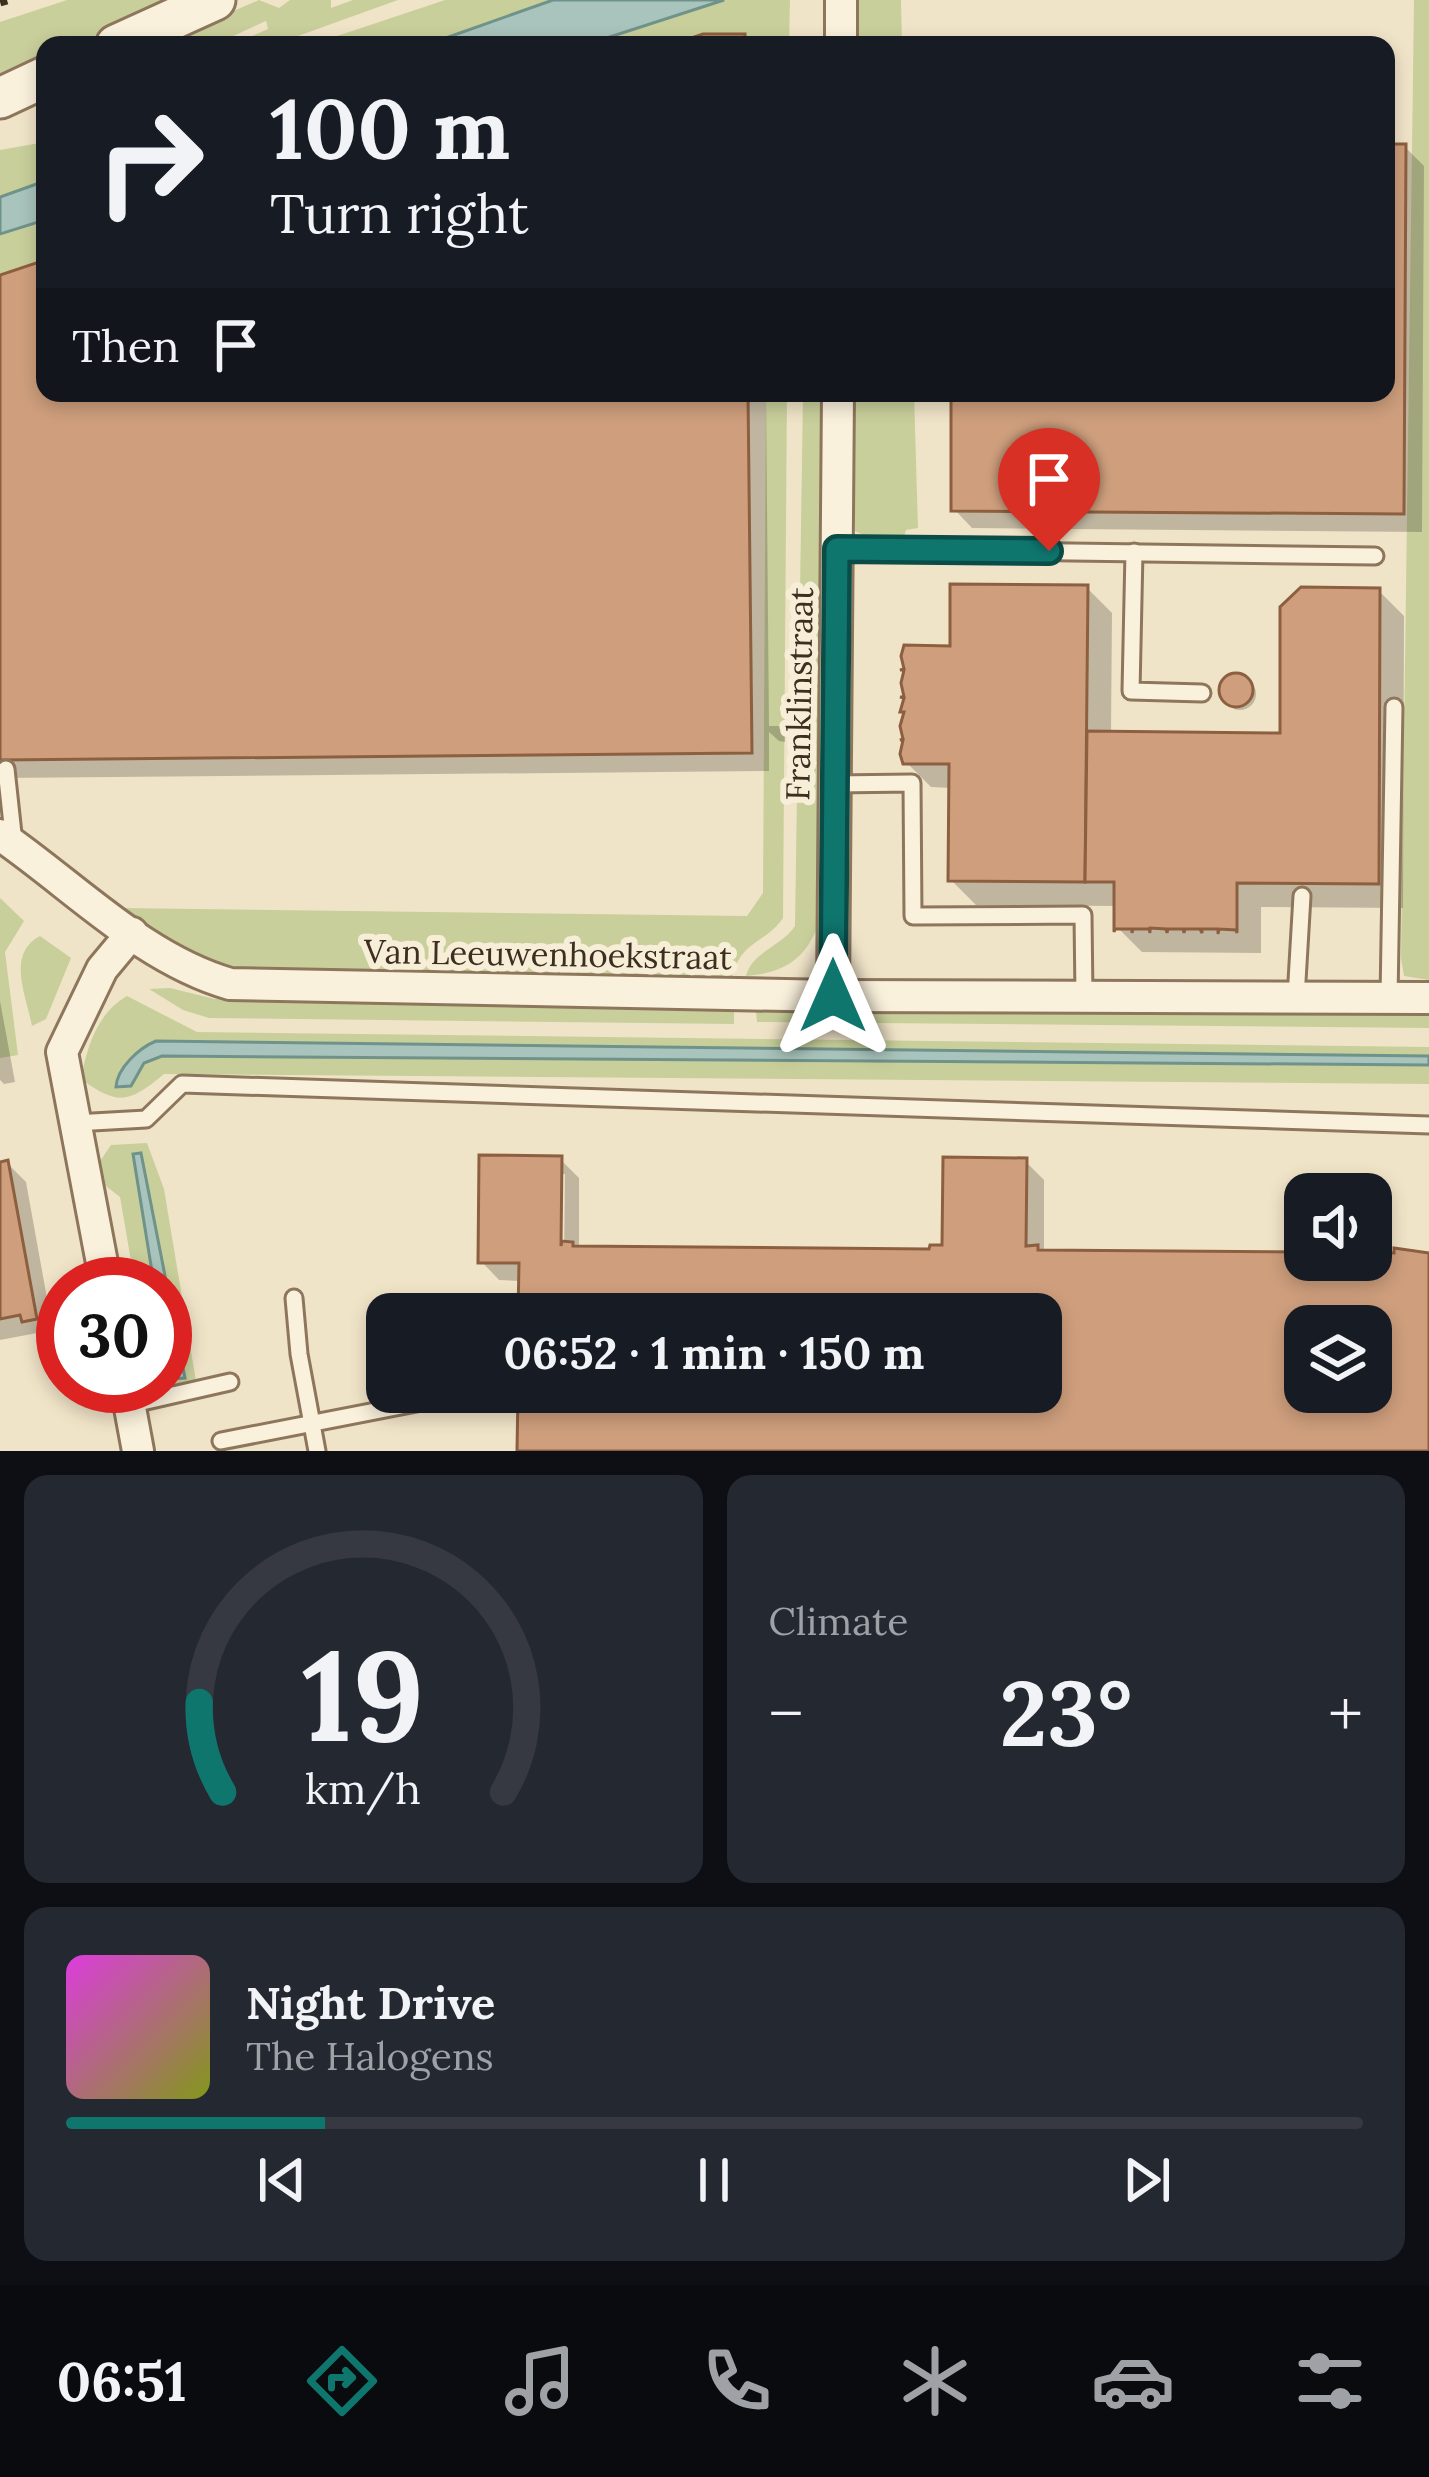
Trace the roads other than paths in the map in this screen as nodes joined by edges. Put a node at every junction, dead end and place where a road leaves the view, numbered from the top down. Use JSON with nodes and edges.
{"nodes":[{"id":1,"x":215,"y":0,"type":"edge"},
{"id":2,"x":841,"y":0,"type":"edge"},
{"id":3,"x":136,"y":36,"type":"edge"},
{"id":4,"x":841,"y":36,"type":"edge"},
{"id":5,"x":36,"y":81,"type":"edge"},
{"id":6,"x":0,"y":98,"type":"edge"},
{"id":7,"x":838,"y":402,"type":"edge"},
{"id":8,"x":837,"y":549,"type":"junction"},
{"id":9,"x":1134,"y":553,"type":"junction"},
{"id":10,"x":1375,"y":556,"type":"dead end"},
{"id":11,"x":1202,"y":693,"type":"dead end"},
{"id":12,"x":1394,"y":707,"type":"dead end"},
{"id":13,"x":6,"y":769,"type":"dead end"},
{"id":14,"x":835,"y":784,"type":"junction"},
{"id":15,"x":7,"y":840,"type":"edge"},
{"id":16,"x":1302,"y":896,"type":"dead end"},
{"id":17,"x":132,"y":933,"type":"junction"},
{"id":18,"x":833,"y":996,"type":"junction"},
{"id":19,"x":1084,"y":997,"type":"junction"},
{"id":20,"x":1296,"y":998,"type":"junction"},
{"id":21,"x":1389,"y":998,"type":"junction"},
{"id":22,"x":1429,"y":998,"type":"edge"},
{"id":23,"x":75,"y":1123,"type":"junction"},
{"id":24,"x":1429,"y":1125,"type":"edge"},
{"id":25,"x":101,"y":1257,"type":"edge"},
{"id":26,"x":294,"y":1298,"type":"dead end"},
{"id":27,"x":230,"y":1382,"type":"dead end"},
{"id":28,"x":192,"y":1387,"type":"edge"},
{"id":29,"x":131,"y":1413,"type":"edge"},
{"id":30,"x":374,"y":1413,"type":"edge"},
{"id":31,"x":312,"y":1426,"type":"junction"},
{"id":32,"x":221,"y":1441,"type":"dead end"},
{"id":33,"x":138,"y":1451,"type":"edge"},
{"id":34,"x":317,"y":1451,"type":"edge"}],
"edges":[{"from":1,"to":3,"type":"street"},
{"from":2,"to":4,"type":"street"},
{"from":5,"to":6,"type":"street"},
{"from":7,"to":8,"type":"street","name":"Franklinstraat"},
{"from":8,"to":9,"type":"lane"},
{"from":8,"to":14,"type":"street","name":"Franklinstraat"},
{"from":9,"to":10,"type":"lane"},
{"from":9,"to":11,"type":"lane"},
{"from":12,"to":21,"type":"lane"},
{"from":13,"to":15,"type":"lane"},
{"from":14,"to":18,"type":"street","name":"Franklinstraat"},
{"from":14,"to":19,"type":"lane"},
{"from":15,"to":17,"type":"street","name":"Van Leeuwenhoekstraat"},
{"from":16,"to":20,"type":"lane"},
{"from":17,"to":18,"type":"street","name":"Van Leeuwenhoekstraat"},
{"from":17,"to":23,"type":"street"},
{"from":18,"to":19,"type":"street","name":"Van Leeuwenhoekstraat"},
{"from":19,"to":20,"type":"street","name":"Van Leeuwenhoekstraat"},
{"from":20,"to":21,"type":"street","name":"Van Leeuwenhoekstraat"},
{"from":21,"to":22,"type":"street","name":"Van Leeuwenhoekstraat"},
{"from":23,"to":24,"type":"lane"},
{"from":23,"to":25,"type":"street"},
{"from":26,"to":31,"type":"lane"},
{"from":27,"to":28,"type":"lane"},
{"from":29,"to":33,"type":"street"},
{"from":30,"to":31,"type":"lane"},
{"from":31,"to":32,"type":"lane"},
{"from":31,"to":34,"type":"lane"}]}
